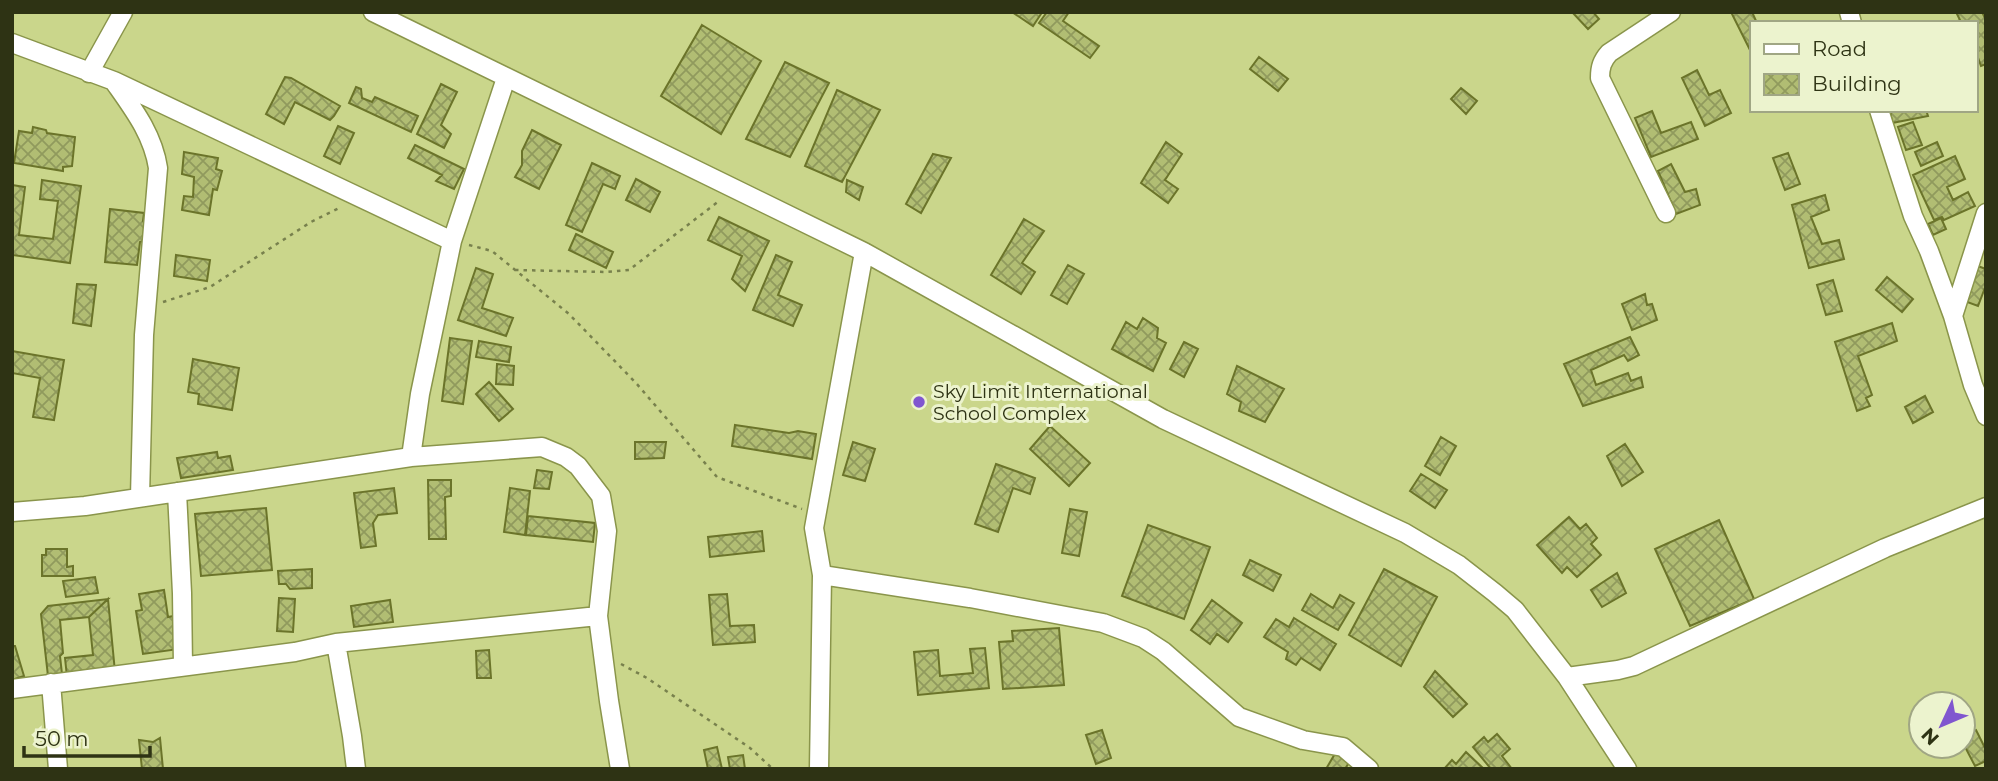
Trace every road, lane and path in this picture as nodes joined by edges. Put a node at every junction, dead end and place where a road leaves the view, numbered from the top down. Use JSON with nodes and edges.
{"nodes":[{"id":1,"x":123,"y":12,"type":"edge"},
{"id":2,"x":373,"y":12,"type":"edge"},
{"id":3,"x":1671,"y":12,"type":"edge"},
{"id":4,"x":12,"y":43,"type":"edge"},
{"id":5,"x":89,"y":73,"type":"junction"},
{"id":6,"x":506,"y":78,"type":"junction"},
{"id":7,"x":114,"y":81,"type":"junction"},
{"id":8,"x":1880,"y":112,"type":"edge"},
{"id":9,"x":740,"y":190,"type":"junction"},
{"id":10,"x":359,"y":197,"type":"junction"},
{"id":11,"x":1666,"y":213,"type":"dead end"},
{"id":12,"x":1986,"y":213,"type":"edge"},
{"id":13,"x":452,"y":241,"type":"junction"},
{"id":14,"x":864,"y":252,"type":"junction"},
{"id":15,"x":515,"y":270,"type":"junction"},
{"id":16,"x":146,"y":307,"type":"junction"},
{"id":17,"x":1953,"y":316,"type":"junction"},
{"id":18,"x":1986,"y":416,"type":"edge"},
{"id":19,"x":411,"y":457,"type":"junction"},
{"id":20,"x":177,"y":492,"type":"junction"},
{"id":21,"x":140,"y":498,"type":"junction"},
{"id":22,"x":1986,"y":507,"type":"edge"},
{"id":23,"x":12,"y":512,"type":"edge"},
{"id":24,"x":816,"y":515,"type":"junction"},
{"id":25,"x":822,"y":575,"type":"junction"},
{"id":26,"x":598,"y":616,"type":"junction"},
{"id":27,"x":336,"y":643,"type":"junction"},
{"id":28,"x":603,"y":654,"type":"junction"},
{"id":29,"x":183,"y":666,"type":"junction"},
{"id":30,"x":1567,"y":677,"type":"junction"},
{"id":31,"x":51,"y":683,"type":"junction"},
{"id":32,"x":12,"y":689,"type":"edge"},
{"id":33,"x":58,"y":769,"type":"edge"},
{"id":34,"x":356,"y":769,"type":"edge"},
{"id":35,"x":620,"y":769,"type":"edge"},
{"id":36,"x":773,"y":769,"type":"edge"},
{"id":37,"x":820,"y":769,"type":"edge"},
{"id":38,"x":1369,"y":769,"type":"edge"},
{"id":39,"x":1627,"y":769,"type":"edge"}],
"edges":[{"from":1,"to":5,"type":"street"},
{"from":2,"to":6,"type":"street"},
{"from":3,"to":11,"type":"street"},
{"from":4,"to":5,"type":"street"},
{"from":5,"to":7,"type":"street"},
{"from":6,"to":9,"type":"street"},
{"from":6,"to":13,"type":"street"},
{"from":7,"to":10,"type":"street"},
{"from":7,"to":16,"type":"street"},
{"from":8,"to":17,"type":"street"},
{"from":9,"to":14,"type":"street"},
{"from":9,"to":15,"type":"path"},
{"from":10,"to":13,"type":"street"},
{"from":10,"to":16,"type":"path"},
{"from":12,"to":17,"type":"street"},
{"from":13,"to":15,"type":"path"},
{"from":13,"to":19,"type":"street"},
{"from":14,"to":24,"type":"street"},
{"from":14,"to":30,"type":"street"},
{"from":15,"to":24,"type":"path"},
{"from":16,"to":21,"type":"street"},
{"from":17,"to":18,"type":"street"},
{"from":19,"to":20,"type":"street"},
{"from":19,"to":26,"type":"street"},
{"from":20,"to":21,"type":"street"},
{"from":20,"to":29,"type":"street"},
{"from":21,"to":23,"type":"street"},
{"from":22,"to":30,"type":"street"},
{"from":24,"to":25,"type":"street"},
{"from":25,"to":37,"type":"street"},
{"from":25,"to":38,"type":"street"},
{"from":26,"to":27,"type":"street"},
{"from":26,"to":28,"type":"street"},
{"from":27,"to":29,"type":"street"},
{"from":27,"to":34,"type":"street"},
{"from":28,"to":35,"type":"street"},
{"from":28,"to":36,"type":"path"},
{"from":29,"to":31,"type":"street"},
{"from":30,"to":39,"type":"street"},
{"from":31,"to":32,"type":"street"},
{"from":31,"to":33,"type":"street"}]}
